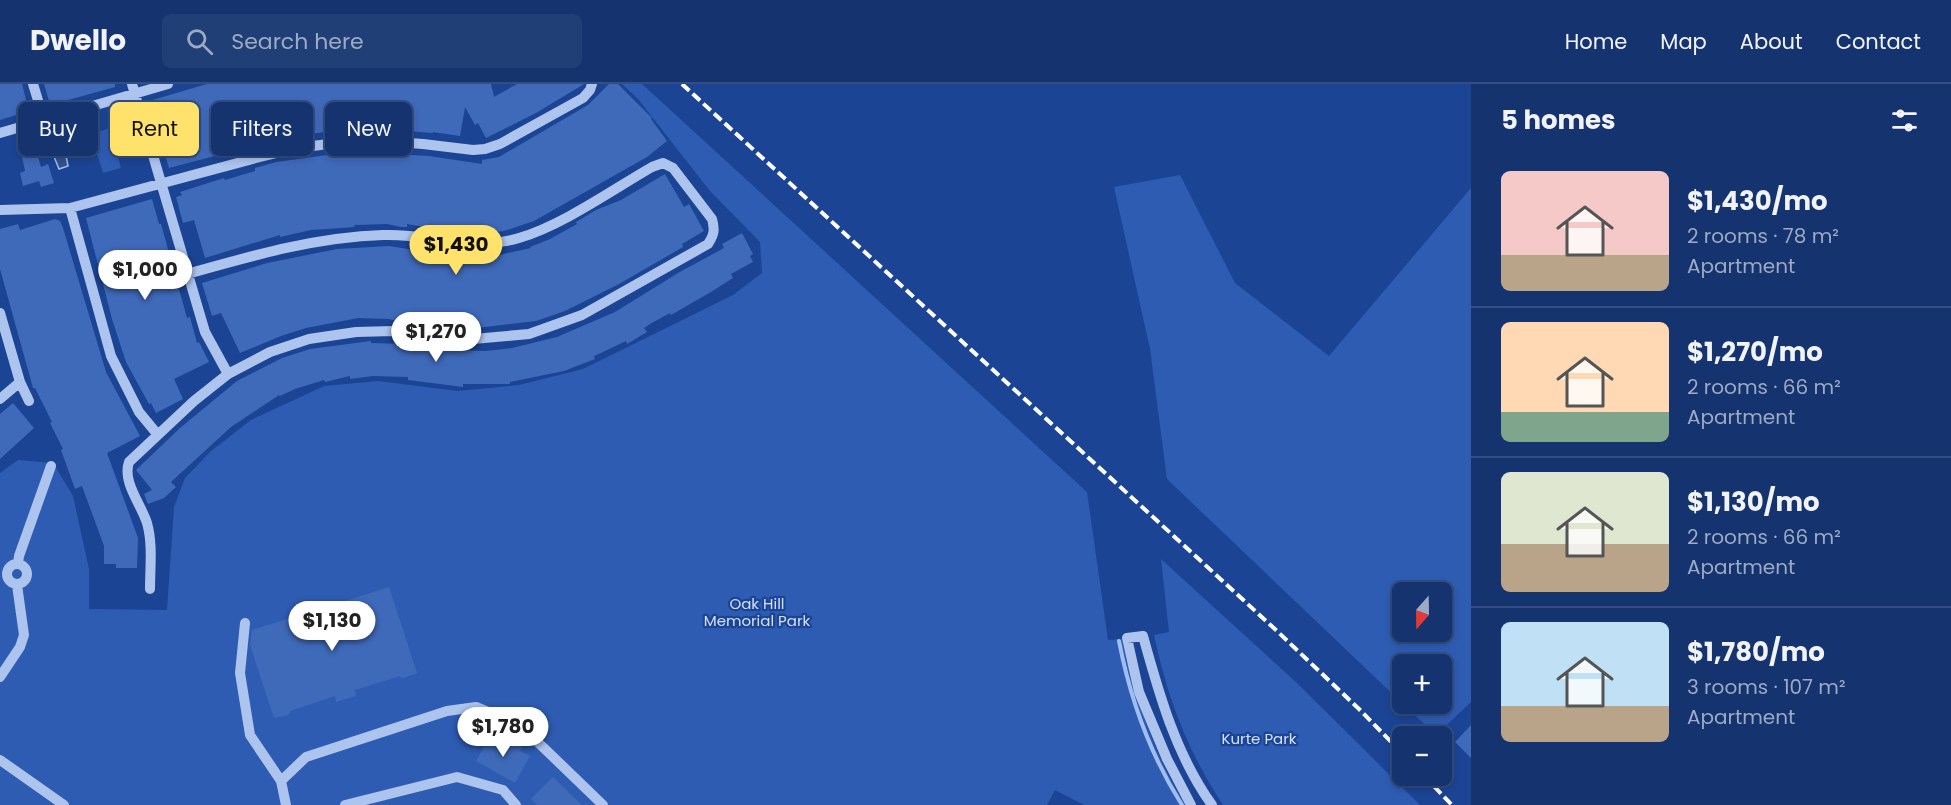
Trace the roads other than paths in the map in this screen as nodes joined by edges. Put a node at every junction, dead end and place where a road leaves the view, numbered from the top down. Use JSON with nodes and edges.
{"nodes":[{"id":1,"x":33,"y":84,"type":"edge"},
{"id":2,"x":168,"y":84,"type":"edge"},
{"id":3,"x":592,"y":84,"type":"edge"},
{"id":4,"x":133,"y":89,"type":"edge"},
{"id":5,"x":38,"y":102,"type":"edge"},
{"id":6,"x":96,"y":102,"type":"edge"},
{"id":7,"x":18,"y":128,"type":"edge"},
{"id":8,"x":0,"y":133,"type":"edge"},
{"id":9,"x":161,"y":184,"type":"junction"},
{"id":10,"x":70,"y":208,"type":"junction"},
{"id":11,"x":0,"y":210,"type":"edge"},
{"id":12,"x":187,"y":274,"type":"junction"},
{"id":13,"x":0,"y":313,"type":"edge"},
{"id":14,"x":228,"y":374,"type":"junction"},
{"id":15,"x":20,"y":382,"type":"junction"},
{"id":16,"x":0,"y":399,"type":"edge"},
{"id":17,"x":29,"y":401,"type":"dead end"},
{"id":18,"x":158,"y":435,"type":"junction"},
{"id":19,"x":51,"y":466,"type":"dead end"},
{"id":20,"x":150,"y":589,"type":"dead end"},
{"id":21,"x":244,"y":623,"type":"dead end"},
{"id":22,"x":0,"y":677,"type":"edge"},
{"id":23,"x":0,"y":760,"type":"edge"},
{"id":24,"x":281,"y":781,"type":"junction"},
{"id":25,"x":64,"y":805,"type":"edge"},
{"id":26,"x":286,"y":805,"type":"edge"},
{"id":27,"x":345,"y":805,"type":"edge"},
{"id":28,"x":516,"y":805,"type":"edge"},
{"id":29,"x":603,"y":805,"type":"edge"},
{"id":30,"x":1191,"y":805,"type":"edge"},
{"id":31,"x":1212,"y":805,"type":"edge"}],
"edges":[{"from":1,"to":5,"type":"street"},
{"from":2,"to":4,"type":"street"},
{"from":3,"to":9,"type":"street"},
{"from":4,"to":6,"type":"street"},
{"from":4,"to":9,"type":"street"},
{"from":7,"to":8,"type":"street"},
{"from":9,"to":10,"type":"street"},
{"from":9,"to":12,"type":"street"},
{"from":10,"to":11,"type":"street"},
{"from":10,"to":18,"type":"street"},
{"from":12,"to":14,"type":"street"},
{"from":12,"to":14,"type":"street"},
{"from":13,"to":15,"type":"street"},
{"from":14,"to":18,"type":"street"},
{"from":15,"to":16,"type":"street"},
{"from":15,"to":17,"type":"street"},
{"from":18,"to":20,"type":"street"},
{"from":19,"to":22,"type":"street"},
{"from":21,"to":24,"type":"street"},
{"from":23,"to":25,"type":"street"},
{"from":24,"to":26,"type":"street"},
{"from":24,"to":29,"type":"street"},
{"from":27,"to":28,"type":"street"},
{"from":30,"to":31,"type":"street"}]}
